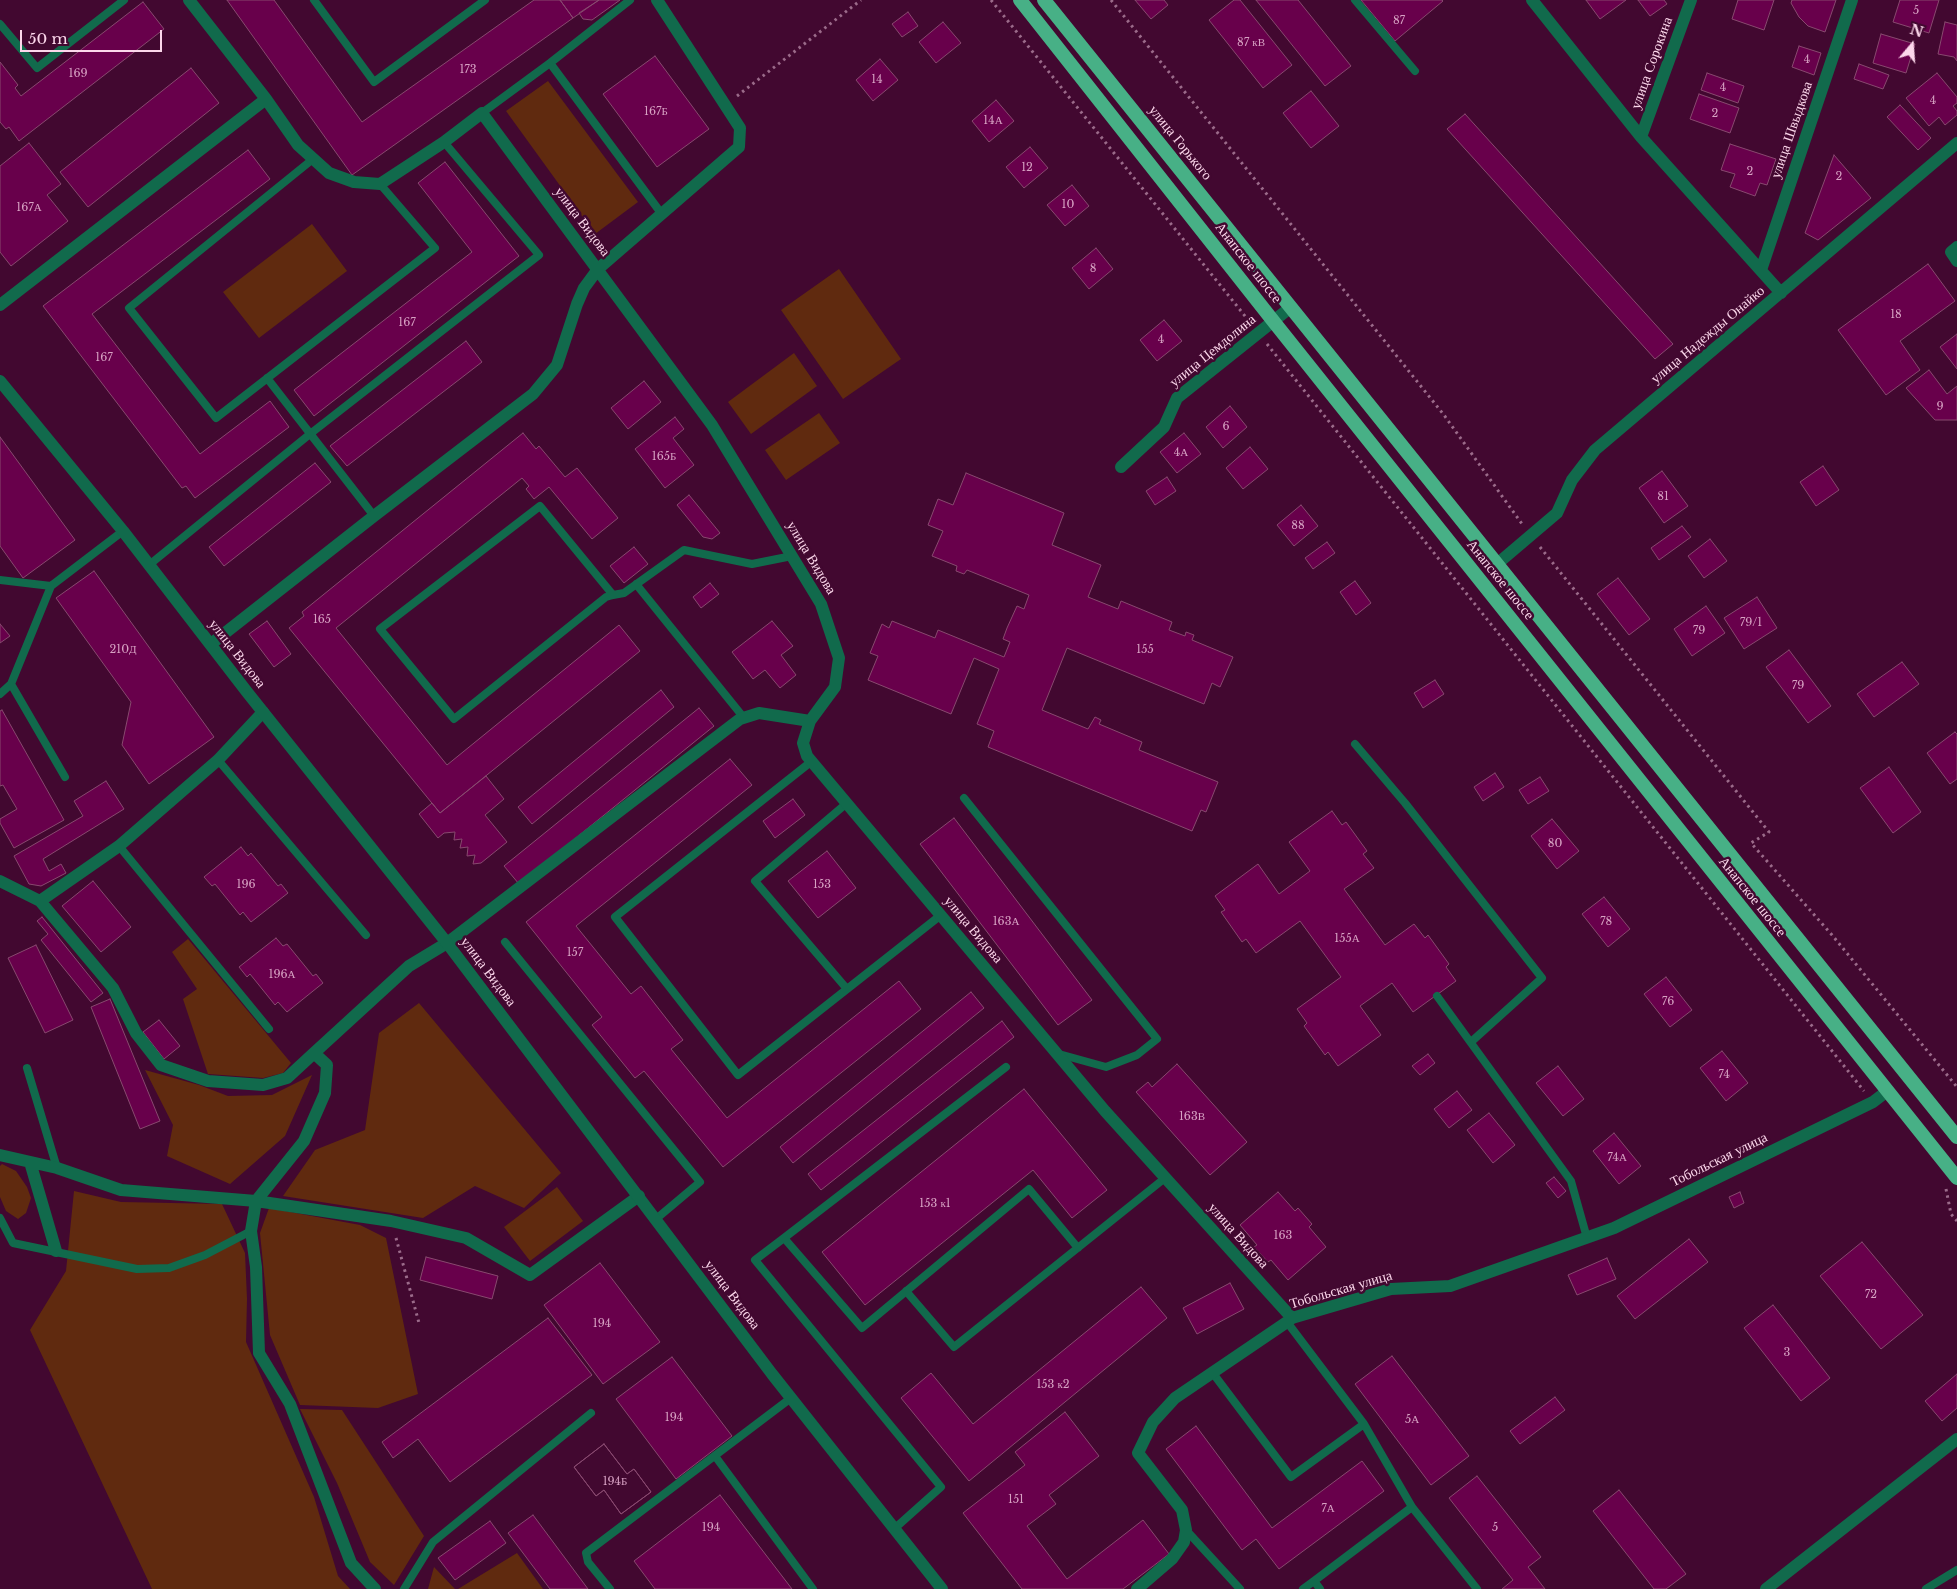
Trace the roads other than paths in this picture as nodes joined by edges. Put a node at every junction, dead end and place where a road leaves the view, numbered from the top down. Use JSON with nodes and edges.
{"nodes":[{"id":1,"x":124,"y":0,"type":"edge"},
{"id":2,"x":189,"y":0,"type":"edge"},
{"id":3,"x":314,"y":0,"type":"edge"},
{"id":4,"x":485,"y":0,"type":"edge"},
{"id":5,"x":630,"y":0,"type":"edge"},
{"id":6,"x":657,"y":0,"type":"edge"},
{"id":7,"x":1020,"y":0,"type":"edge"},
{"id":8,"x":1044,"y":0,"type":"edge"},
{"id":9,"x":1355,"y":0,"type":"edge"},
{"id":10,"x":1532,"y":0,"type":"edge"},
{"id":11,"x":1691,"y":0,"type":"edge"},
{"id":12,"x":1852,"y":0,"type":"edge"},
{"id":13,"x":0,"y":24,"type":"edge"},
{"id":14,"x":550,"y":63,"type":"junction"},
{"id":15,"x":1415,"y":71,"type":"dead end"},
{"id":16,"x":266,"y":99,"type":"junction"},
{"id":17,"x":482,"y":113,"type":"junction"},
{"id":18,"x":1641,"y":137,"type":"junction"},
{"id":19,"x":444,"y":142,"type":"junction"},
{"id":20,"x":1957,"y":142,"type":"edge"},
{"id":21,"x":313,"y":160,"type":"junction"},
{"id":22,"x":380,"y":184,"type":"junction"},
{"id":23,"x":661,"y":213,"type":"junction"},
{"id":24,"x":1957,"y":247,"type":"edge"},
{"id":25,"x":1957,"y":261,"type":"edge"},
{"id":26,"x":598,"y":269,"type":"junction"},
{"id":27,"x":1761,"y":270,"type":"junction"},
{"id":28,"x":1781,"y":293,"type":"junction"},
{"id":29,"x":0,"y":305,"type":"edge"},
{"id":30,"x":1291,"y":307,"type":"junction"},
{"id":31,"x":1274,"y":322,"type":"junction"},
{"id":32,"x":267,"y":378,"type":"junction"},
{"id":33,"x":0,"y":381,"type":"edge"},
{"id":34,"x":310,"y":434,"type":"junction"},
{"id":35,"x":1121,"y":467,"type":"dead end"},
{"id":36,"x":374,"y":516,"type":"junction"},
{"id":37,"x":123,"y":532,"type":"junction"},
{"id":38,"x":792,"y":556,"type":"junction"},
{"id":39,"x":1497,"y":564,"type":"junction"},
{"id":40,"x":149,"y":565,"type":"junction"},
{"id":41,"x":0,"y":580,"type":"edge"},
{"id":42,"x":636,"y":584,"type":"junction"},
{"id":43,"x":51,"y":586,"type":"junction"},
{"id":44,"x":613,"y":595,"type":"junction"},
{"id":45,"x":211,"y":644,"type":"junction"},
{"id":46,"x":11,"y":684,"type":"junction"},
{"id":47,"x":0,"y":694,"type":"edge"},
{"id":48,"x":263,"y":712,"type":"junction"},
{"id":49,"x":744,"y":718,"type":"junction"},
{"id":50,"x":810,"y":721,"type":"junction"},
{"id":51,"x":1355,"y":744,"type":"dead end"},
{"id":52,"x":218,"y":760,"type":"junction"},
{"id":53,"x":812,"y":761,"type":"junction"},
{"id":54,"x":65,"y":777,"type":"dead end"},
{"id":55,"x":964,"y":798,"type":"dead end"},
{"id":56,"x":847,"y":803,"type":"junction"},
{"id":57,"x":119,"y":846,"type":"junction"},
{"id":58,"x":0,"y":881,"type":"edge"},
{"id":59,"x":40,"y":902,"type":"junction"},
{"id":60,"x":941,"y":915,"type":"junction"},
{"id":61,"x":366,"y":935,"type":"dead end"},
{"id":62,"x":505,"y":942,"type":"dead end"},
{"id":63,"x":446,"y":943,"type":"junction"},
{"id":64,"x":847,"y":989,"type":"junction"},
{"id":65,"x":1438,"y":996,"type":"dead end"},
{"id":66,"x":270,"y":1029,"type":"dead end"},
{"id":67,"x":1471,"y":1042,"type":"junction"},
{"id":68,"x":314,"y":1052,"type":"junction"},
{"id":69,"x":1057,"y":1054,"type":"junction"},
{"id":70,"x":1006,"y":1067,"type":"dead end"},
{"id":71,"x":28,"y":1068,"type":"dead end"},
{"id":72,"x":1886,"y":1092,"type":"junction"},
{"id":73,"x":1957,"y":1137,"type":"edge"},
{"id":74,"x":0,"y":1155,"type":"edge"},
{"id":75,"x":30,"y":1162,"type":"junction"},
{"id":76,"x":57,"y":1168,"type":"junction"},
{"id":77,"x":1165,"y":1178,"type":"junction"},
{"id":78,"x":1957,"y":1178,"type":"edge"},
{"id":79,"x":639,"y":1196,"type":"junction"},
{"id":80,"x":256,"y":1201,"type":"junction"},
{"id":81,"x":0,"y":1218,"type":"edge"},
{"id":82,"x":656,"y":1219,"type":"junction"},
{"id":83,"x":251,"y":1231,"type":"junction"},
{"id":84,"x":784,"y":1238,"type":"junction"},
{"id":85,"x":1587,"y":1238,"type":"junction"},
{"id":86,"x":1078,"y":1248,"type":"junction"},
{"id":87,"x":56,"y":1251,"type":"junction"},
{"id":88,"x":906,"y":1291,"type":"junction"},
{"id":89,"x":1290,"y":1320,"type":"junction"},
{"id":90,"x":1212,"y":1372,"type":"junction"},
{"id":91,"x":791,"y":1398,"type":"junction"},
{"id":92,"x":591,"y":1413,"type":"dead end"},
{"id":93,"x":1364,"y":1424,"type":"junction"},
{"id":94,"x":1957,"y":1439,"type":"edge"},
{"id":95,"x":715,"y":1456,"type":"junction"},
{"id":96,"x":1412,"y":1507,"type":"junction"},
{"id":97,"x":894,"y":1529,"type":"junction"},
{"id":98,"x":1186,"y":1530,"type":"junction"},
{"id":99,"x":1957,"y":1570,"type":"edge"},
{"id":100,"x":1314,"y":1581,"type":"junction"},
{"id":101,"x":376,"y":1589,"type":"edge"},
{"id":102,"x":404,"y":1589,"type":"edge"},
{"id":103,"x":610,"y":1589,"type":"edge"},
{"id":104,"x":813,"y":1589,"type":"edge"},
{"id":105,"x":942,"y":1589,"type":"edge"},
{"id":106,"x":1137,"y":1589,"type":"edge"},
{"id":107,"x":1240,"y":1589,"type":"edge"},
{"id":108,"x":1303,"y":1589,"type":"edge"},
{"id":109,"x":1320,"y":1589,"type":"edge"},
{"id":110,"x":1477,"y":1589,"type":"edge"},
{"id":111,"x":1766,"y":1589,"type":"edge"},
{"id":112,"x":1926,"y":1589,"type":"edge"}],
"edges":[{"from":1,"to":13,"type":"lane"},
{"from":2,"to":16,"type":"street"},
{"from":3,"to":4,"type":"lane"},
{"from":5,"to":14,"type":"lane"},
{"from":6,"to":23,"type":"street"},
{"from":7,"to":31,"type":"highway","name":"Анапское шоссе"},
{"from":8,"to":30,"type":"highway","name":"улица Горького"},
{"from":9,"to":15,"type":"lane"},
{"from":10,"to":18,"type":"street"},
{"from":11,"to":18,"type":"street","name":"улица Сорокина"},
{"from":12,"to":27,"type":"street","name":"улица Швыдкова"},
{"from":14,"to":17,"type":"lane"},
{"from":14,"to":23,"type":"lane"},
{"from":16,"to":21,"type":"street"},
{"from":16,"to":29,"type":"street"},
{"from":17,"to":19,"type":"street"},
{"from":17,"to":26,"type":"street","name":"улица Видова"},
{"from":18,"to":27,"type":"street"},
{"from":19,"to":22,"type":"street"},
{"from":19,"to":34,"type":"lane"},
{"from":20,"to":28,"type":"street","name":"улица Надежды Онайко"},
{"from":21,"to":22,"type":"street"},
{"from":21,"to":32,"type":"lane"},
{"from":22,"to":32,"type":"lane"},
{"from":23,"to":26,"type":"street"},
{"from":24,"to":25,"type":"street"},
{"from":26,"to":36,"type":"street"},
{"from":26,"to":38,"type":"street","name":"улица Видова"},
{"from":27,"to":28,"type":"street"},
{"from":28,"to":39,"type":"street","name":"улица Надежды Онайко"},
{"from":30,"to":31,"type":"street","name":"улица Цемдолина"},
{"from":30,"to":39,"type":"highway","name":"Анапское шоссе"},
{"from":31,"to":35,"type":"street","name":"улица Цемдолина"},
{"from":31,"to":72,"type":"highway","name":"Анапское шоссе"},
{"from":32,"to":34,"type":"lane"},
{"from":33,"to":37,"type":"street","name":"улица Видова"},
{"from":34,"to":36,"type":"lane"},
{"from":34,"to":40,"type":"lane"},
{"from":36,"to":45,"type":"street"},
{"from":37,"to":40,"type":"street","name":"улица Видова"},
{"from":37,"to":43,"type":"lane"},
{"from":38,"to":42,"type":"lane"},
{"from":38,"to":50,"type":"street","name":"улица Видова"},
{"from":39,"to":73,"type":"highway","name":"Анапское шоссе"},
{"from":40,"to":45,"type":"street","name":"улица Видова"},
{"from":41,"to":43,"type":"lane"},
{"from":42,"to":44,"type":"lane"},
{"from":42,"to":49,"type":"lane"},
{"from":43,"to":46,"type":"lane"},
{"from":44,"to":44,"type":"lane"},
{"from":45,"to":48,"type":"street","name":"улица Видова"},
{"from":46,"to":47,"type":"lane"},
{"from":46,"to":54,"type":"lane"},
{"from":48,"to":52,"type":"street"},
{"from":48,"to":63,"type":"street","name":"улица Видова"},
{"from":49,"to":50,"type":"street"},
{"from":49,"to":63,"type":"street"},
{"from":50,"to":53,"type":"street","name":"улица Видова"},
{"from":51,"to":67,"type":"lane"},
{"from":52,"to":57,"type":"street"},
{"from":52,"to":61,"type":"lane"},
{"from":53,"to":56,"type":"street","name":"улица Видова"},
{"from":53,"to":64,"type":"lane"},
{"from":55,"to":69,"type":"lane"},
{"from":56,"to":60,"type":"street","name":"улица Видова"},
{"from":56,"to":64,"type":"lane"},
{"from":57,"to":59,"type":"street"},
{"from":57,"to":66,"type":"lane"},
{"from":58,"to":59,"type":"street"},
{"from":59,"to":68,"type":"street"},
{"from":60,"to":64,"type":"lane"},
{"from":60,"to":69,"type":"street","name":"улица Видова"},
{"from":62,"to":82,"type":"lane"},
{"from":63,"to":68,"type":"street"},
{"from":63,"to":79,"type":"street","name":"улица Видова"},
{"from":65,"to":67,"type":"lane"},
{"from":67,"to":85,"type":"lane"},
{"from":68,"to":80,"type":"street"},
{"from":69,"to":77,"type":"street","name":"улица Видова"},
{"from":70,"to":84,"type":"lane"},
{"from":71,"to":76,"type":"lane"},
{"from":72,"to":78,"type":"highway","name":"Анапское шоссе"},
{"from":72,"to":85,"type":"street","name":"Тобольская улица"},
{"from":74,"to":75,"type":"street"},
{"from":75,"to":76,"type":"street"},
{"from":75,"to":87,"type":"street"},
{"from":76,"to":80,"type":"street"},
{"from":77,"to":86,"type":"lane"},
{"from":77,"to":89,"type":"street","name":"улица Видова"},
{"from":79,"to":80,"type":"street"},
{"from":79,"to":82,"type":"street","name":"улица Видова"},
{"from":80,"to":83,"type":"street"},
{"from":81,"to":87,"type":"lane"},
{"from":82,"to":91,"type":"street","name":"улица Видова"},
{"from":83,"to":87,"type":"lane"},
{"from":83,"to":101,"type":"street"},
{"from":84,"to":88,"type":"lane"},
{"from":84,"to":97,"type":"lane"},
{"from":85,"to":89,"type":"street","name":"Тобольская улица"},
{"from":86,"to":88,"type":"lane"},
{"from":86,"to":88,"type":"lane"},
{"from":89,"to":90,"type":"street","name":"Тобольская улица"},
{"from":89,"to":93,"type":"lane"},
{"from":90,"to":93,"type":"lane"},
{"from":90,"to":98,"type":"street","name":"Тобольская улица"},
{"from":91,"to":95,"type":"lane"},
{"from":91,"to":97,"type":"street","name":"улица Видова"},
{"from":92,"to":102,"type":"lane"},
{"from":93,"to":96,"type":"lane"},
{"from":94,"to":111,"type":"street"},
{"from":95,"to":103,"type":"lane"},
{"from":95,"to":104,"type":"lane"},
{"from":96,"to":100,"type":"lane"},
{"from":96,"to":110,"type":"lane"},
{"from":97,"to":105,"type":"street","name":"улица Видова"},
{"from":98,"to":106,"type":"street"},
{"from":98,"to":107,"type":"lane"},
{"from":99,"to":112,"type":"lane"},
{"from":100,"to":108,"type":"lane"},
{"from":100,"to":109,"type":"lane"}]}
